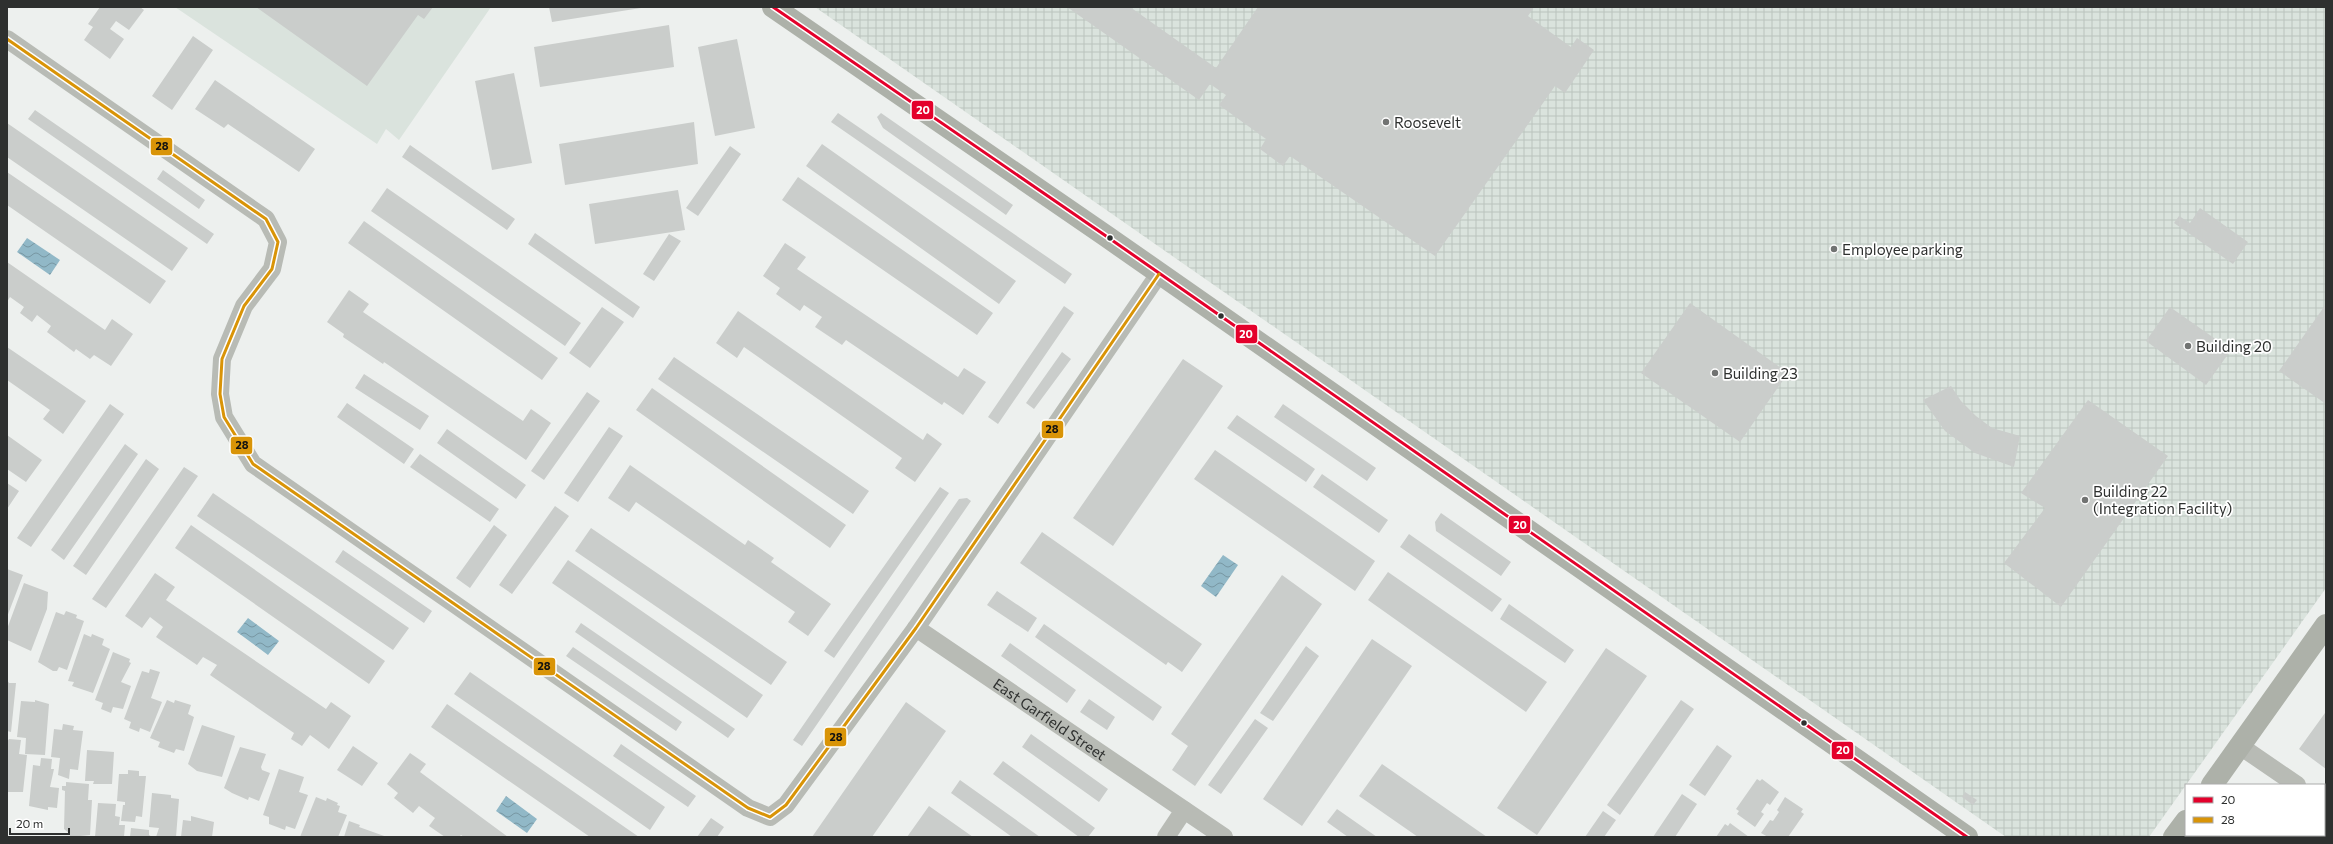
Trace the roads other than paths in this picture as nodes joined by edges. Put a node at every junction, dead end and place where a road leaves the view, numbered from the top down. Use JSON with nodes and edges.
{"nodes":[{"id":1,"x":773,"y":7,"type":"edge"},
{"id":2,"x":7,"y":39,"type":"edge"},
{"id":3,"x":1159,"y":274,"type":"junction"},
{"id":4,"x":2326,"y":626,"type":"edge"},
{"id":5,"x":916,"y":628,"type":"junction"},
{"id":6,"x":2240,"y":746,"type":"junction"},
{"id":7,"x":2213,"y":784,"type":"edge"},
{"id":8,"x":2296,"y":784,"type":"edge"},
{"id":9,"x":1184,"y":810,"type":"junction"},
{"id":10,"x":2185,"y":822,"type":"edge"},
{"id":11,"x":1166,"y":837,"type":"edge"},
{"id":12,"x":1224,"y":837,"type":"edge"},
{"id":13,"x":1967,"y":837,"type":"edge"},
{"id":14,"x":2174,"y":837,"type":"edge"}],
"edges":[{"from":1,"to":3,"type":"street"},
{"from":2,"to":5,"type":"street"},
{"from":3,"to":5,"type":"street"},
{"from":3,"to":13,"type":"street"},
{"from":4,"to":6,"type":"street"},
{"from":5,"to":9,"type":"street","name":"East Garfield Street"},
{"from":6,"to":7,"type":"street"},
{"from":6,"to":8,"type":"street"},
{"from":9,"to":11,"type":"street"},
{"from":9,"to":12,"type":"street","name":"East Garfield Street"},
{"from":10,"to":14,"type":"street"}]}
